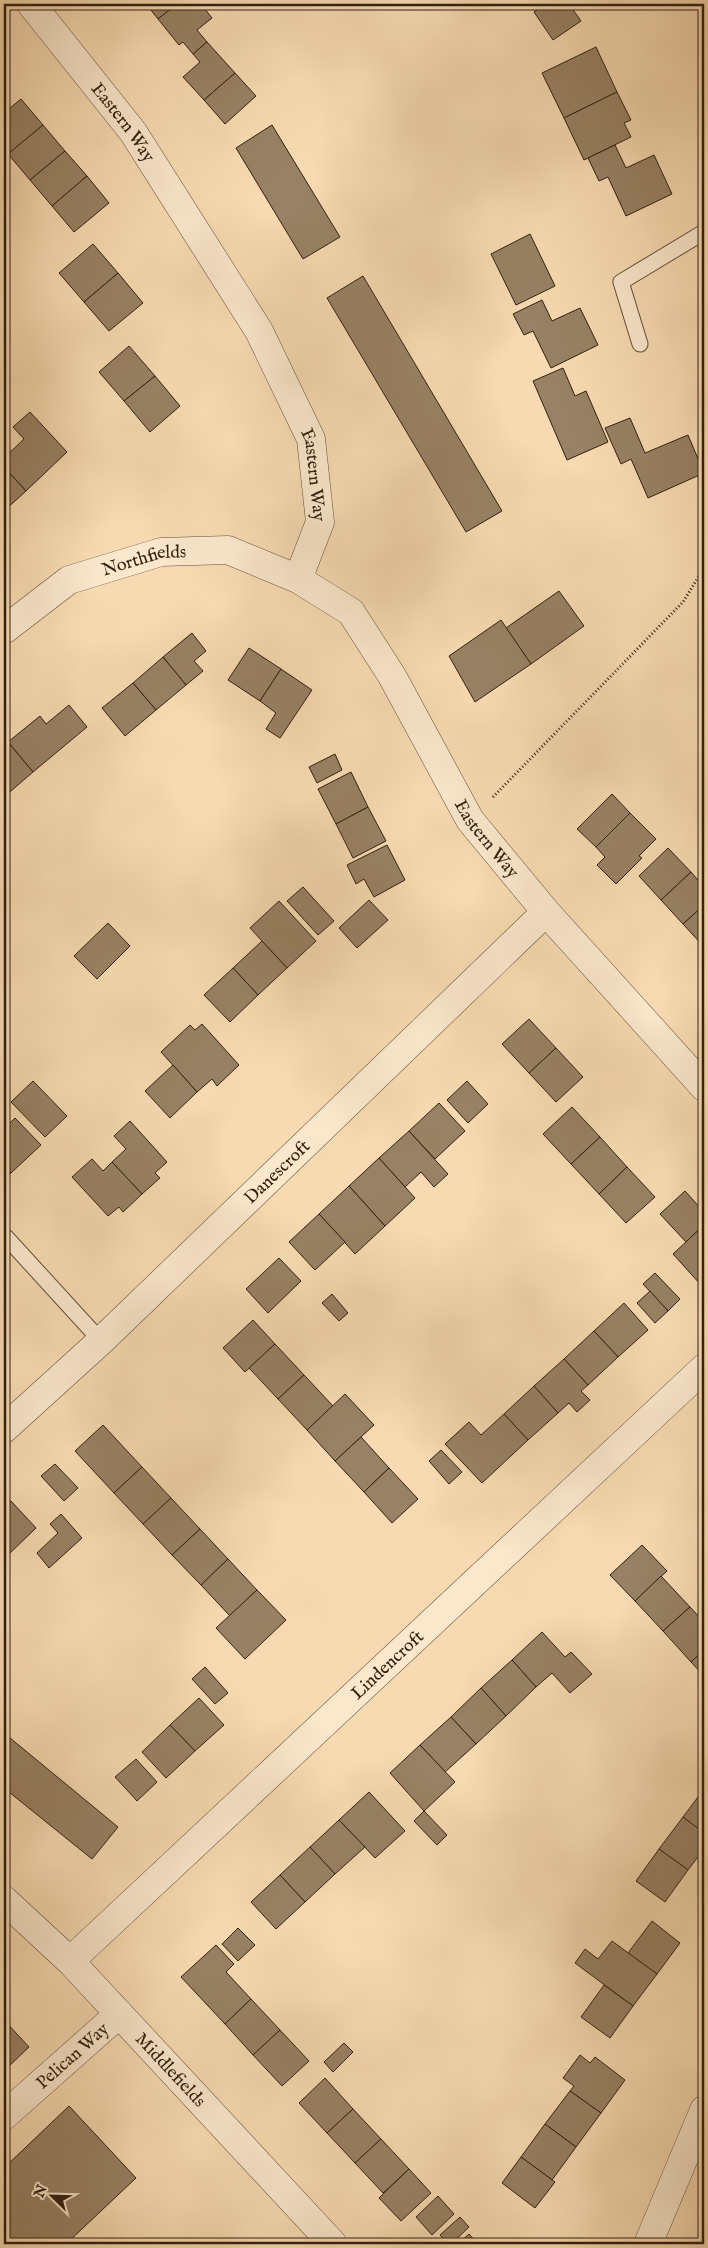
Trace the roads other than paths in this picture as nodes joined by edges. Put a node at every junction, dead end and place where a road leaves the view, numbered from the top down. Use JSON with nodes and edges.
{"nodes":[{"id":1,"x":31,"y":4,"type":"edge"},
{"id":2,"x":704,"y":232,"type":"edge"},
{"id":3,"x":640,"y":344,"type":"dead end"},
{"id":4,"x":298,"y":579,"type":"junction"},
{"id":5,"x":4,"y":630,"type":"edge"},
{"id":6,"x":546,"y":912,"type":"junction"},
{"id":7,"x":699,"y":1070,"type":"edge"},
{"id":8,"x":6,"y":1238,"type":"dead end"},
{"id":9,"x":100,"y":1341,"type":"junction"},
{"id":10,"x":704,"y":1368,"type":"edge"},
{"id":11,"x":4,"y":1429,"type":"edge"},
{"id":12,"x":4,"y":1900,"type":"edge"},
{"id":13,"x":70,"y":1961,"type":"junction"},
{"id":14,"x":118,"y":2014,"type":"junction"},
{"id":15,"x":704,"y":2110,"type":"edge"},
{"id":16,"x":4,"y":2116,"type":"edge"},
{"id":17,"x":332,"y":2244,"type":"edge"},
{"id":18,"x":648,"y":2244,"type":"edge"}],
"edges":[{"from":1,"to":4,"type":"street","name":"Eastern Way"},
{"from":2,"to":3,"type":"lane"},
{"from":4,"to":5,"type":"street","name":"Northfields"},
{"from":4,"to":6,"type":"street","name":"Eastern Way"},
{"from":6,"to":7,"type":"street","name":"Eastern Way"},
{"from":6,"to":9,"type":"street","name":"Danescroft"},
{"from":8,"to":9,"type":"lane"},
{"from":9,"to":11,"type":"street","name":"Danescroft"},
{"from":10,"to":13,"type":"street","name":"Lindencroft"},
{"from":12,"to":13,"type":"street","name":"Middlefields"},
{"from":13,"to":14,"type":"street","name":"Middlefields"},
{"from":14,"to":16,"type":"street","name":"Pelican Way"},
{"from":14,"to":17,"type":"street","name":"Middlefields"},
{"from":15,"to":18,"type":"street"}]}
